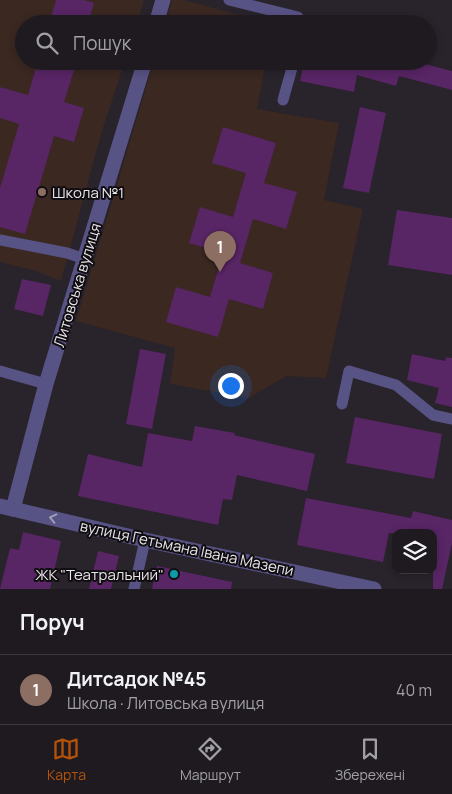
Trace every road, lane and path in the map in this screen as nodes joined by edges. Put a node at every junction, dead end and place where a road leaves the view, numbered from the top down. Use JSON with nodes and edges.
{"nodes":[{"id":1,"x":163,"y":0,"type":"edge"},
{"id":2,"x":229,"y":0,"type":"edge"},
{"id":3,"x":159,"y":15,"type":"edge"},
{"id":4,"x":290,"y":15,"type":"edge"},
{"id":5,"x":142,"y":70,"type":"edge"},
{"id":6,"x":291,"y":70,"type":"edge"},
{"id":7,"x":283,"y":100,"type":"dead end"},
{"id":8,"x":0,"y":240,"type":"edge"},
{"id":9,"x":85,"y":259,"type":"junction"},
{"id":10,"x":0,"y":371,"type":"edge"},
{"id":11,"x":46,"y":384,"type":"junction"},
{"id":12,"x":342,"y":404,"type":"dead end"},
{"id":13,"x":452,"y":419,"type":"edge"},
{"id":14,"x":6,"y":508,"type":"edge"},
{"id":15,"x":145,"y":540,"type":"junction"},
{"id":16,"x":365,"y":588,"type":"edge"},
{"id":17,"x":134,"y":589,"type":"edge"}],
"edges":[{"from":1,"to":3,"type":"street"},
{"from":2,"to":4,"type":"lane"},
{"from":5,"to":9,"type":"street","name":"Литовська вулиця"},
{"from":6,"to":7,"type":"lane"},
{"from":8,"to":9,"type":"lane"},
{"from":9,"to":11,"type":"street","name":"Литовська вулиця"},
{"from":10,"to":11,"type":"lane"},
{"from":11,"to":14,"type":"street","name":"Литовська вулиця"},
{"from":12,"to":13,"type":"lane"},
{"from":15,"to":14,"type":"street","name":"вулиця Гетьмана Івана Мазепи","one_way":true},
{"from":15,"to":16,"type":"street","name":"вулиця Гетьмана Івана Мазепи"},
{"from":15,"to":17,"type":"lane"}]}
